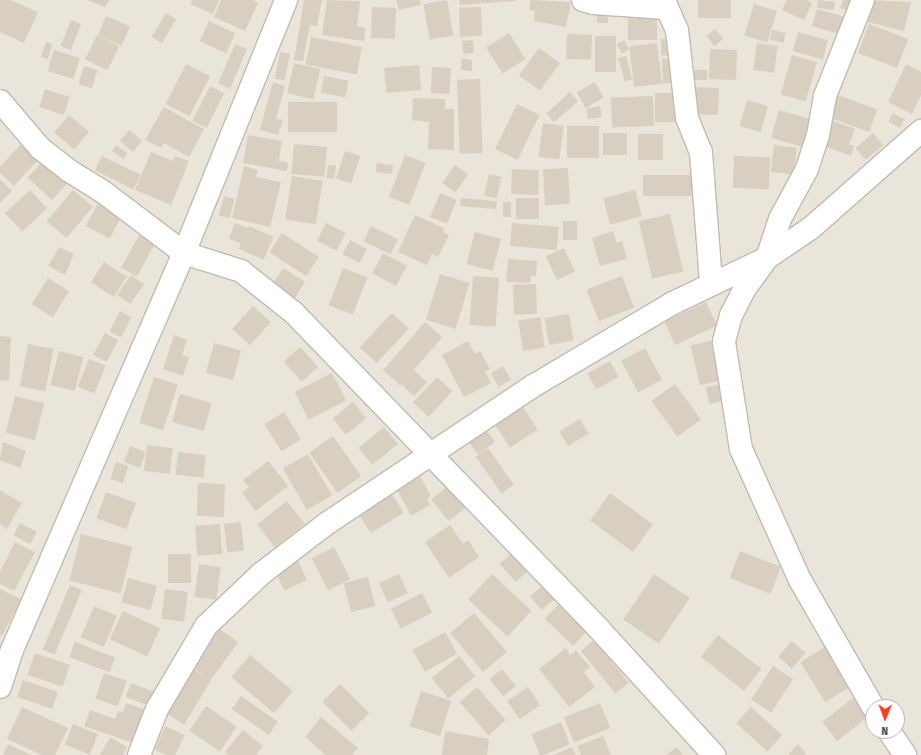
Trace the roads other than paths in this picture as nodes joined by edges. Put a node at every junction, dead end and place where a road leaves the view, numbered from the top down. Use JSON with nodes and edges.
{"nodes":[{"id":1,"x":286,"y":0,"type":"edge"},
{"id":2,"x":583,"y":0,"type":"edge"},
{"id":3,"x":863,"y":0,"type":"edge"},
{"id":4,"x":665,"y":4,"type":"edge"},
{"id":5,"x":0,"y":101,"type":"edge"},
{"id":6,"x":921,"y":131,"type":"edge"},
{"id":7,"x":184,"y":253,"type":"junction"},
{"id":8,"x":767,"y":258,"type":"junction"},
{"id":9,"x":711,"y":283,"type":"junction"},
{"id":10,"x":431,"y":454,"type":"junction"},
{"id":11,"x":6,"y":647,"type":"edge"},
{"id":12,"x":0,"y":686,"type":"edge"},
{"id":13,"x":868,"y":699,"type":"edge"},
{"id":14,"x":894,"y":739,"type":"edge"},
{"id":15,"x":139,"y":755,"type":"edge"},
{"id":16,"x":714,"y":755,"type":"edge"},
{"id":17,"x":905,"y":755,"type":"edge"}],
"edges":[{"from":1,"to":7,"type":"street"},
{"from":2,"to":4,"type":"street"},
{"from":3,"to":8,"type":"street"},
{"from":4,"to":9,"type":"street"},
{"from":5,"to":7,"type":"street"},
{"from":6,"to":8,"type":"street"},
{"from":7,"to":10,"type":"street"},
{"from":7,"to":11,"type":"street"},
{"from":8,"to":9,"type":"street"},
{"from":8,"to":13,"type":"street"},
{"from":9,"to":10,"type":"street"},
{"from":10,"to":15,"type":"street"},
{"from":10,"to":16,"type":"street"},
{"from":11,"to":12,"type":"street"},
{"from":14,"to":17,"type":"street"}]}
